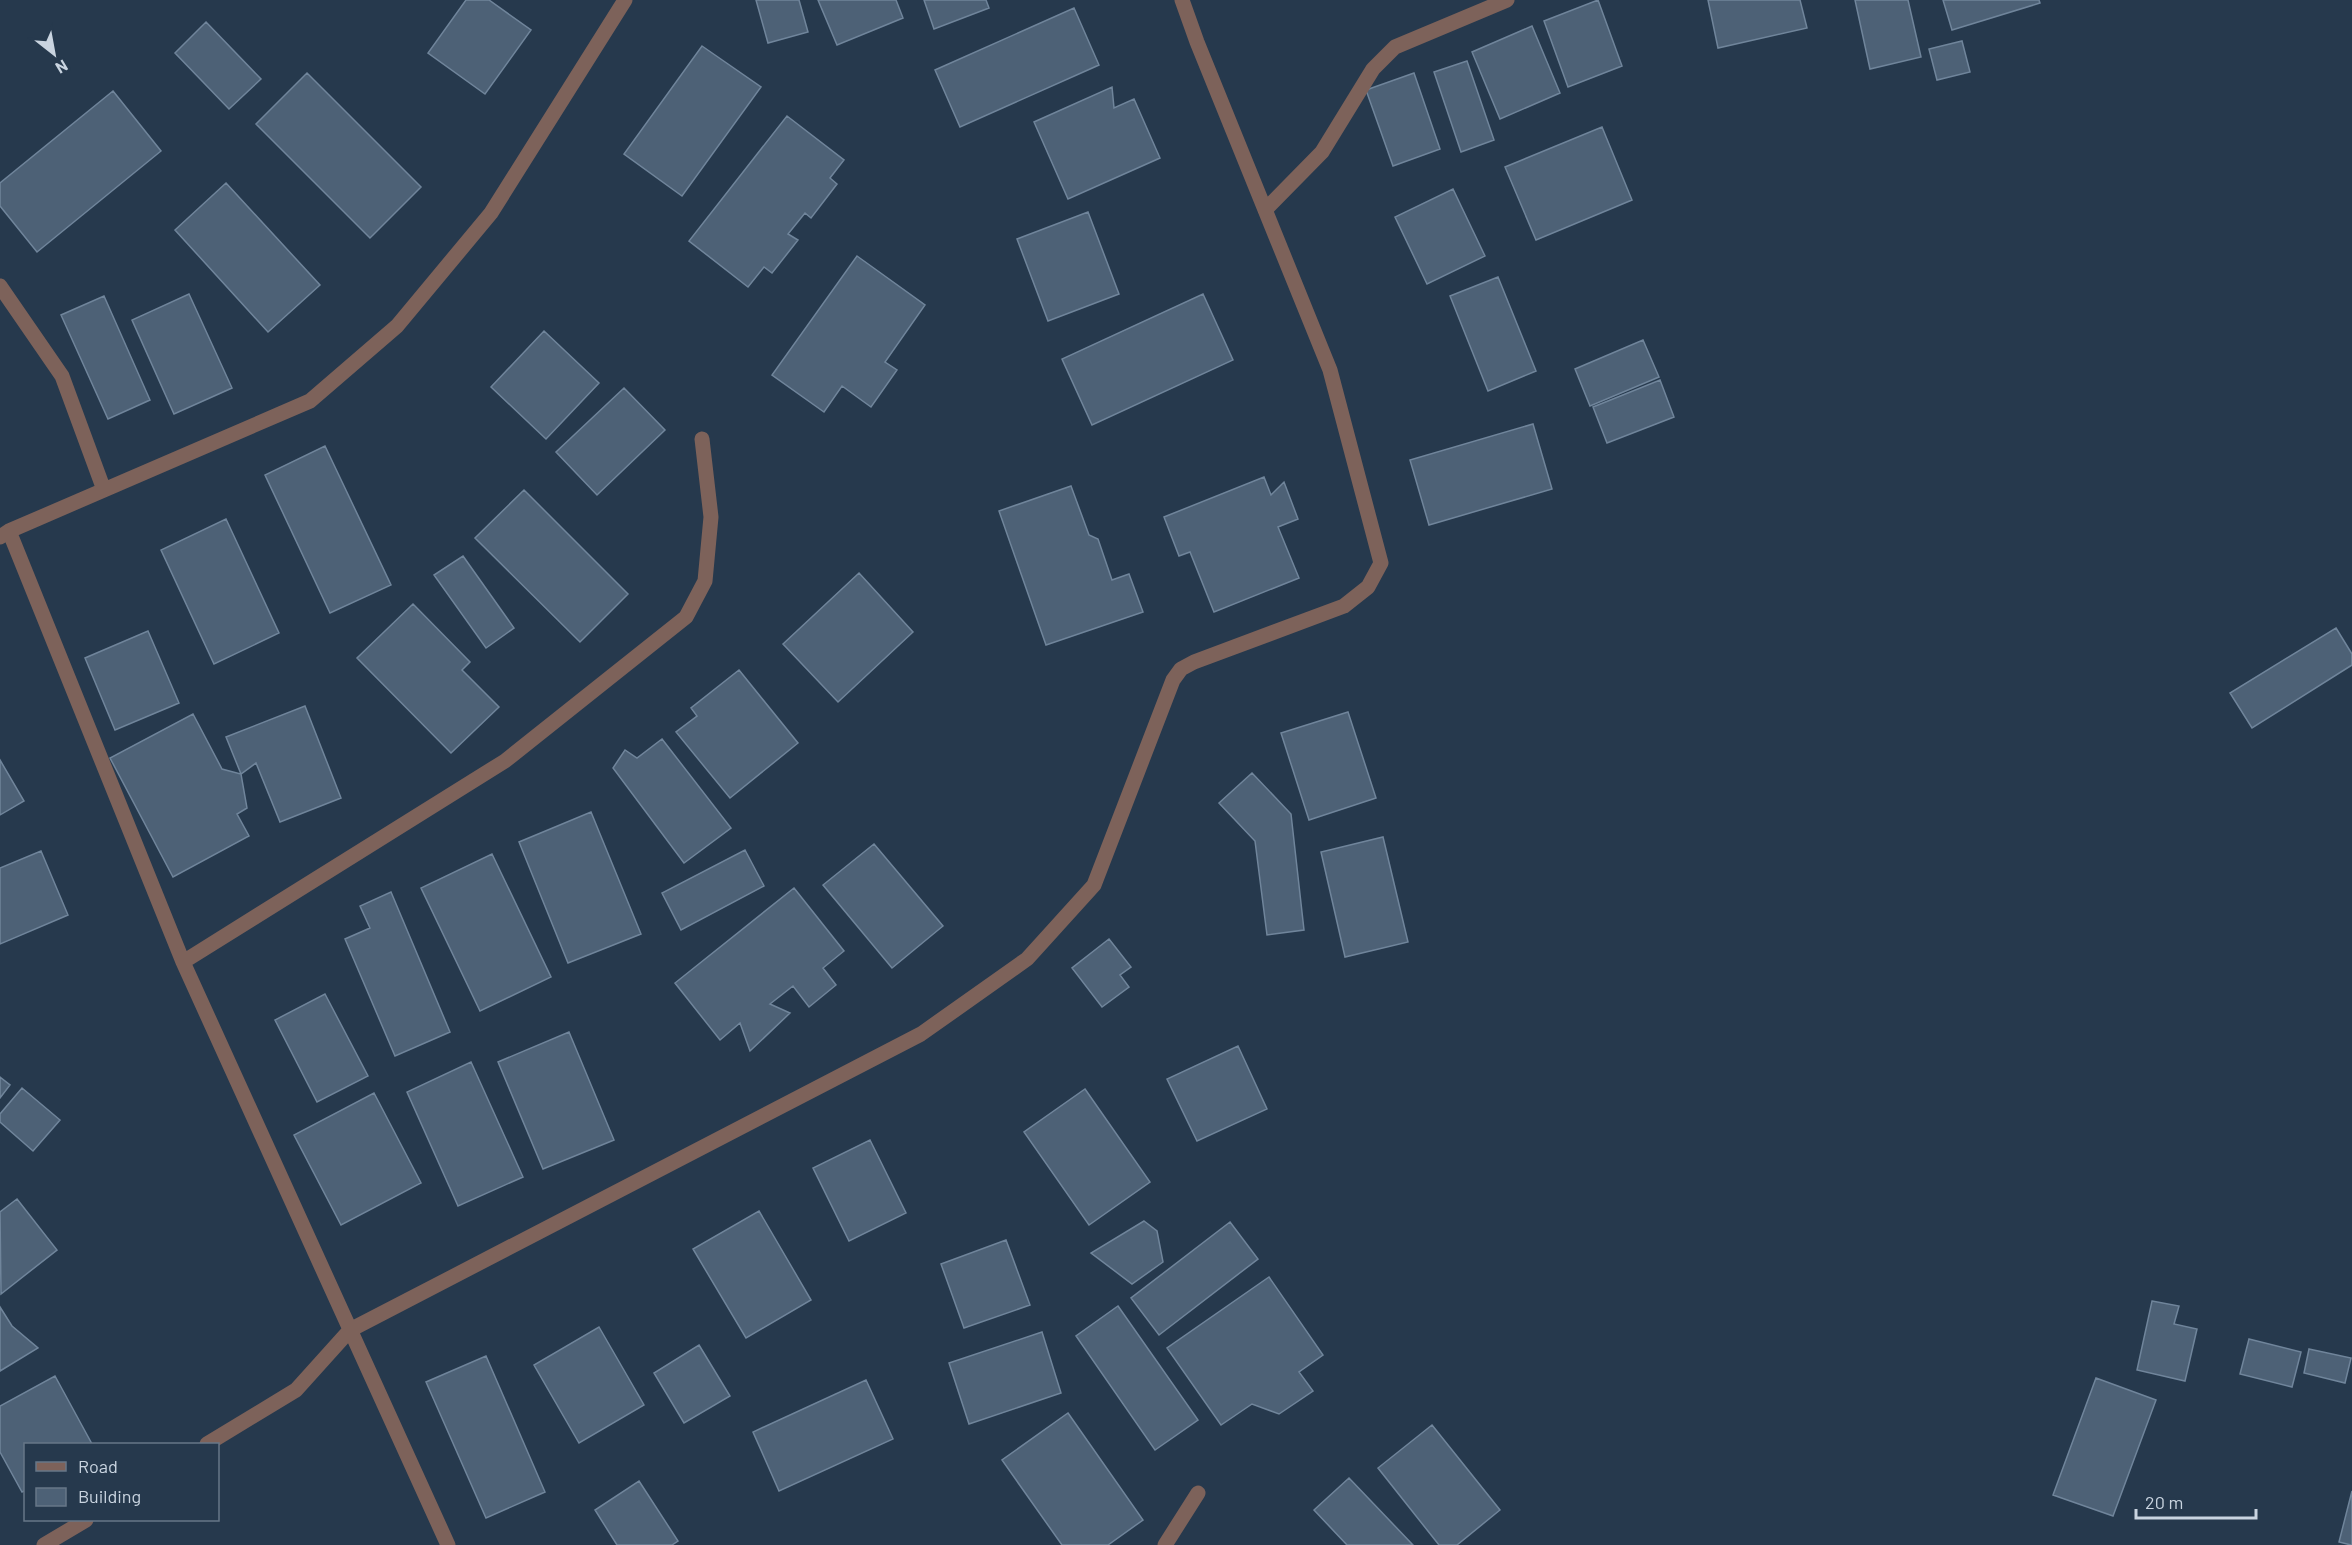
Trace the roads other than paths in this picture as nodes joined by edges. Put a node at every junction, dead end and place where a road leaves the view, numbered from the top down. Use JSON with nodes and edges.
{"nodes":[{"id":1,"x":625,"y":0,"type":"edge"},
{"id":2,"x":1182,"y":0,"type":"edge"},
{"id":3,"x":1507,"y":0,"type":"edge"},
{"id":4,"x":1265,"y":210,"type":"junction"},
{"id":5,"x":0,"y":286,"type":"edge"},
{"id":6,"x":702,"y":440,"type":"dead end"},
{"id":7,"x":104,"y":489,"type":"junction"},
{"id":8,"x":4,"y":534,"type":"edge"},
{"id":9,"x":183,"y":962,"type":"junction"},
{"id":10,"x":350,"y":1330,"type":"junction"},
{"id":11,"x":209,"y":1443,"type":"edge"},
{"id":12,"x":1198,"y":1493,"type":"dead end"},
{"id":13,"x":84,"y":1521,"type":"edge"},
{"id":14,"x":44,"y":1545,"type":"edge"},
{"id":15,"x":448,"y":1545,"type":"edge"},
{"id":16,"x":1165,"y":1545,"type":"edge"}],
"edges":[{"from":1,"to":7,"type":"street"},
{"from":2,"to":4,"type":"street"},
{"from":3,"to":4,"type":"street"},
{"from":4,"to":10,"type":"street"},
{"from":5,"to":7,"type":"street"},
{"from":6,"to":9,"type":"street"},
{"from":7,"to":8,"type":"street"},
{"from":8,"to":9,"type":"street"},
{"from":9,"to":10,"type":"street"},
{"from":10,"to":11,"type":"street"},
{"from":10,"to":15,"type":"street"},
{"from":12,"to":16,"type":"street"},
{"from":13,"to":14,"type":"street"}]}
